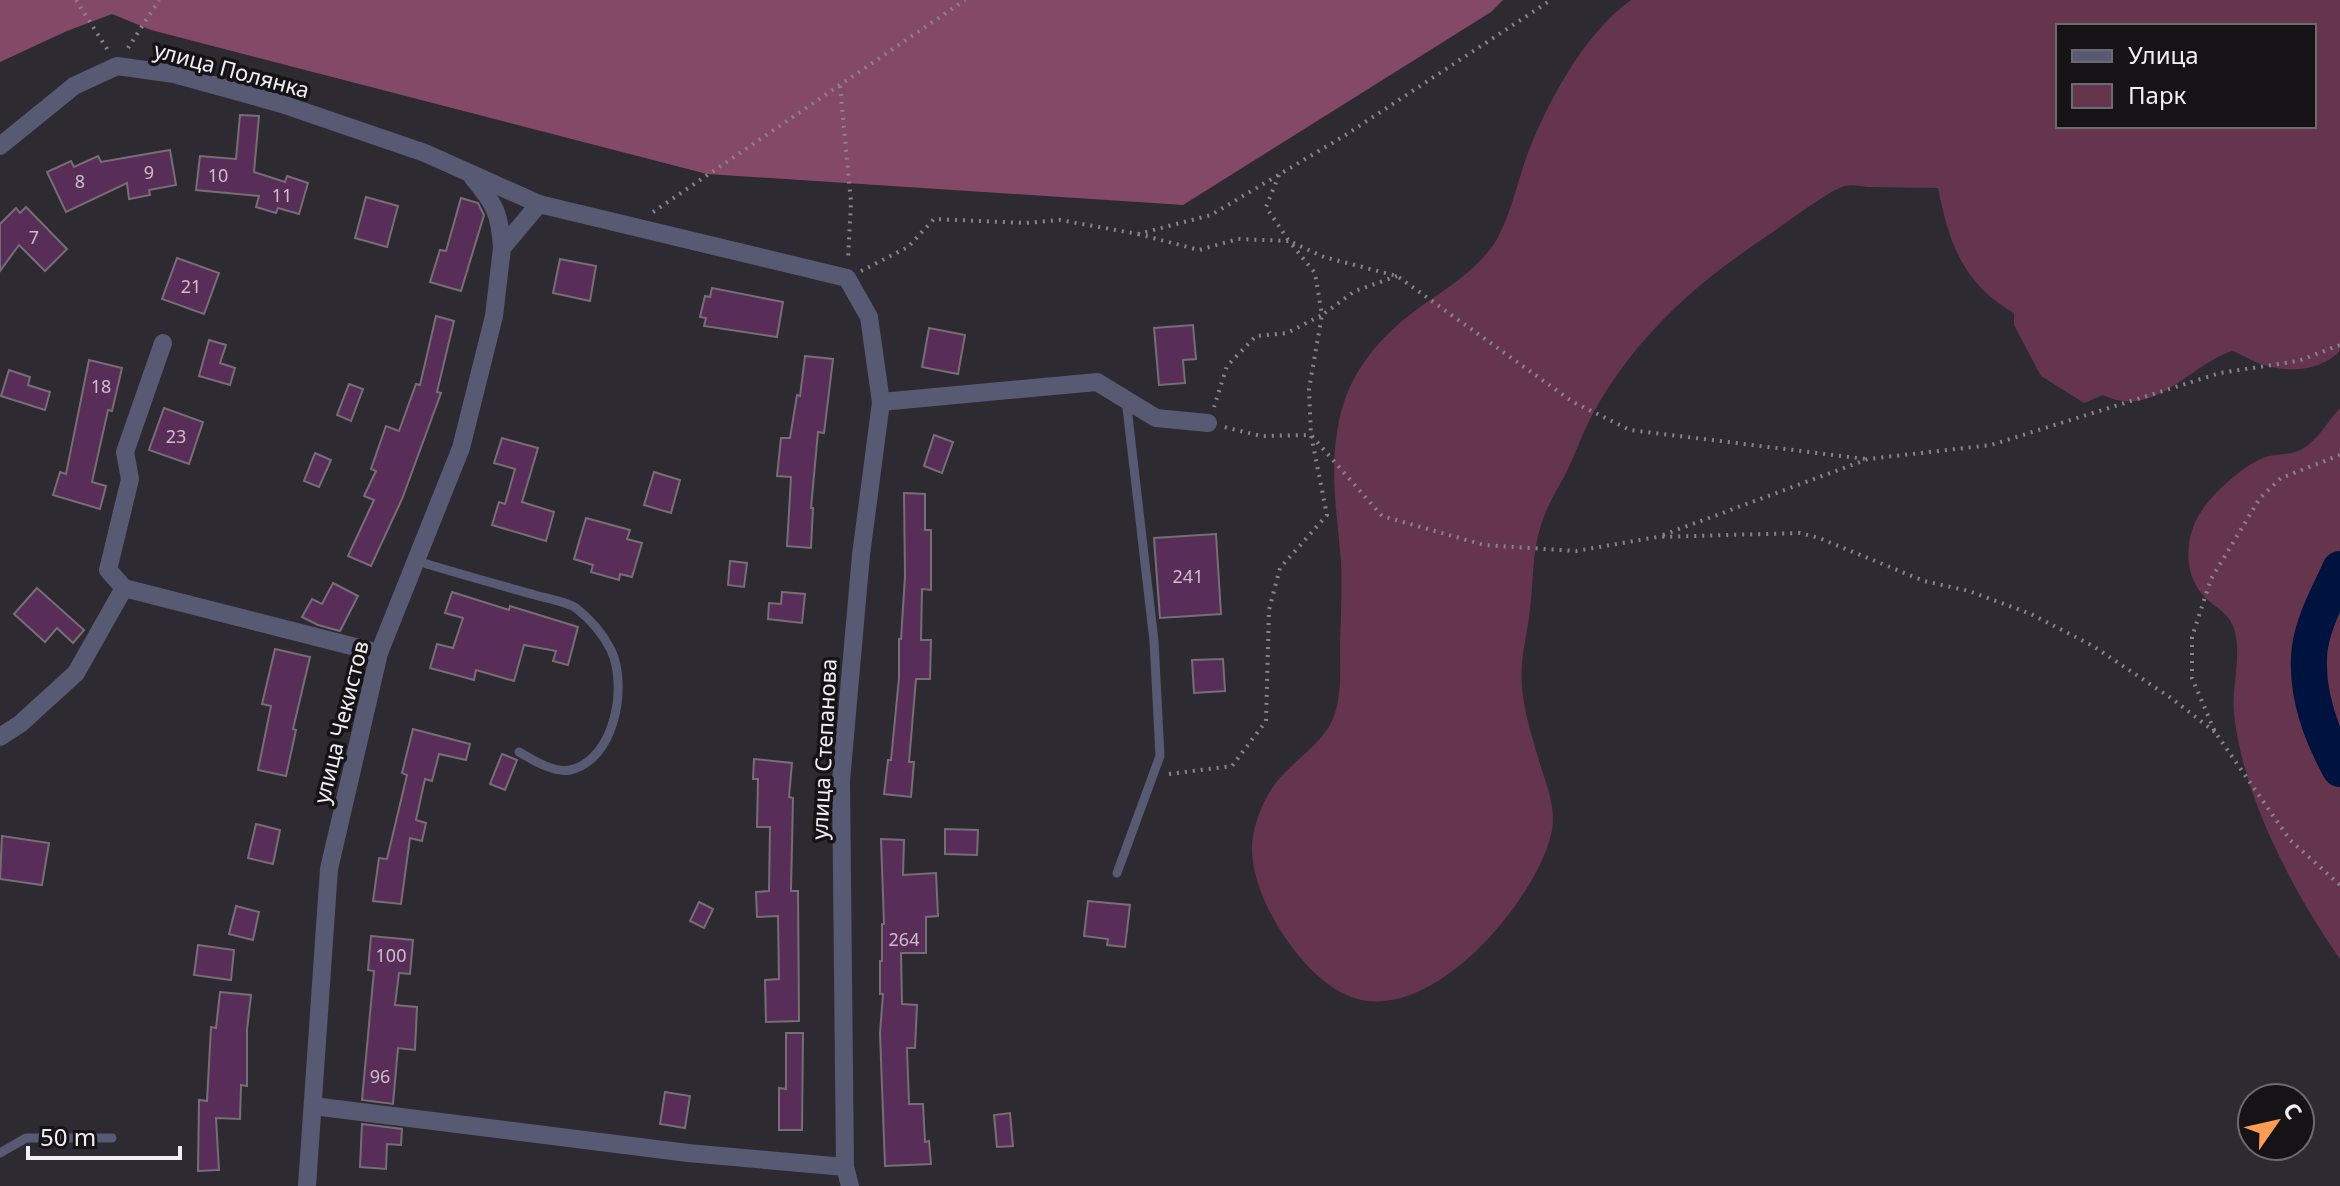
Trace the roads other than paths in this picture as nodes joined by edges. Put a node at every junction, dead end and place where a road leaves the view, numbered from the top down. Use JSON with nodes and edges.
{"nodes":[{"id":1,"x":0,"y":146,"type":"edge"},
{"id":2,"x":468,"y":173,"type":"junction"},
{"id":3,"x":539,"y":204,"type":"junction"},
{"id":4,"x":502,"y":248,"type":"junction"},
{"id":5,"x":869,"y":317,"type":"joint"},
{"id":6,"x":163,"y":343,"type":"dead end"},
{"id":7,"x":1126,"y":399,"type":"junction"},
{"id":8,"x":881,"y":402,"type":"junction"},
{"id":9,"x":1208,"y":423,"type":"road end"},
{"id":10,"x":417,"y":561,"type":"junction"},
{"id":11,"x":124,"y":588,"type":"junction"},
{"id":12,"x":379,"y":653,"type":"junction"},
{"id":13,"x":0,"y":737,"type":"edge"},
{"id":14,"x":519,"y":752,"type":"dead end"},
{"id":15,"x":1117,"y":873,"type":"dead end"},
{"id":16,"x":313,"y":1106,"type":"junction"},
{"id":17,"x":112,"y":1138,"type":"dead end"},
{"id":18,"x":0,"y":1153,"type":"edge"},
{"id":19,"x":845,"y":1167,"type":"junction"},
{"id":20,"x":307,"y":1186,"type":"edge"},
{"id":21,"x":850,"y":1186,"type":"edge"}],
"edges":[{"from":1,"to":2,"type":"street","name":"улица Полянка"},
{"from":2,"to":3,"type":"street","name":"улица Полянка"},
{"from":2,"to":4,"type":"street","name":"улица Чекистов"},
{"from":3,"to":4,"type":"street"},
{"from":3,"to":5,"type":"street","name":"улица Полянка"},
{"from":4,"to":10,"type":"street","name":"улица Чекистов"},
{"from":5,"to":8,"type":"street","name":"улица Степанова"},
{"from":6,"to":11,"type":"street"},
{"from":7,"to":8,"type":"street"},
{"from":7,"to":9,"type":"street"},
{"from":7,"to":15,"type":"lane"},
{"from":8,"to":19,"type":"street","name":"улица Степанова"},
{"from":10,"to":12,"type":"street","name":"улица Чекистов"},
{"from":10,"to":14,"type":"lane"},
{"from":11,"to":12,"type":"street"},
{"from":11,"to":13,"type":"street"},
{"from":12,"to":16,"type":"street","name":"улица Чекистов"},
{"from":16,"to":19,"type":"street"},
{"from":16,"to":20,"type":"street","name":"улица Чекистов"},
{"from":17,"to":18,"type":"lane"},
{"from":19,"to":21,"type":"street","name":"улица Степанова"}]}
